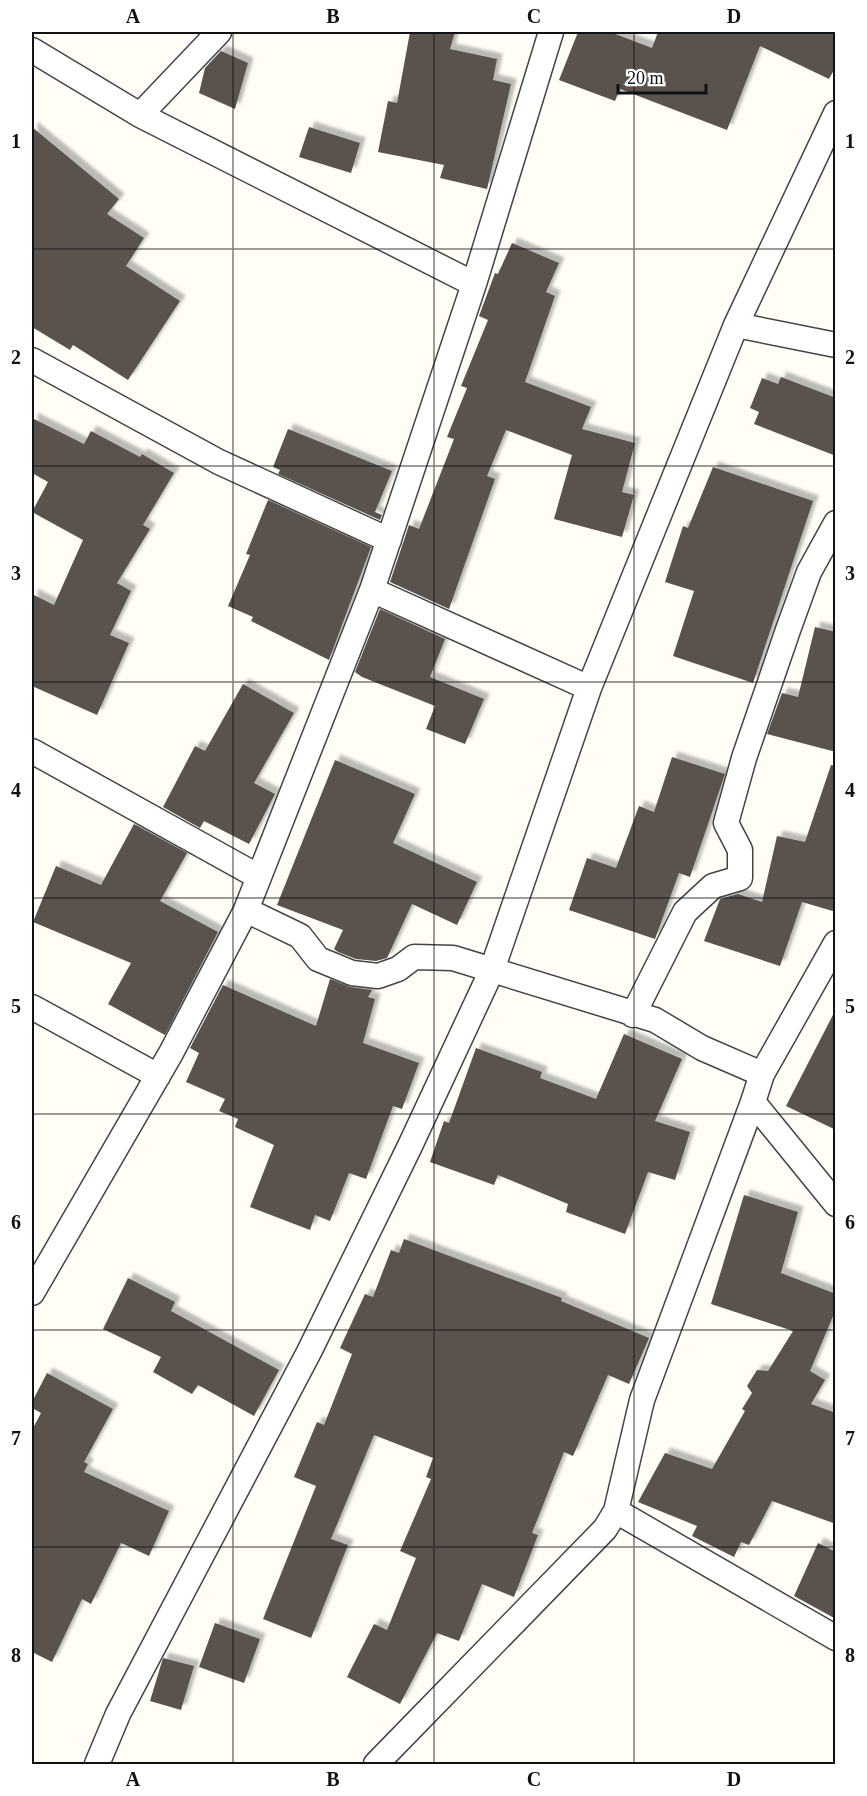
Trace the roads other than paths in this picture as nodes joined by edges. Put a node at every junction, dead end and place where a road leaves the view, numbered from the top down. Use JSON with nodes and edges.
{"nodes":[{"id":1,"x":219,"y":32,"type":"edge"},
{"id":2,"x":551,"y":32,"type":"edge"},
{"id":3,"x":32,"y":50,"type":"edge"},
{"id":4,"x":836,"y":113,"type":"edge"},
{"id":5,"x":140,"y":116,"type":"junction"},
{"id":6,"x":474,"y":284,"type":"junction"},
{"id":7,"x":736,"y":325,"type":"junction"},
{"id":8,"x":836,"y":345,"type":"edge"},
{"id":9,"x":32,"y":360,"type":"edge"},
{"id":10,"x":836,"y":523,"type":"edge"},
{"id":11,"x":389,"y":540,"type":"junction"},
{"id":12,"x":372,"y":590,"type":"junction"},
{"id":13,"x":589,"y":688,"type":"junction"},
{"id":14,"x":32,"y":751,"type":"edge"},
{"id":15,"x":259,"y":877,"type":"junction"},
{"id":16,"x":246,"y":910,"type":"junction"},
{"id":17,"x":836,"y":943,"type":"edge"},
{"id":18,"x":492,"y":970,"type":"junction"},
{"id":19,"x":32,"y":1007,"type":"edge"},
{"id":20,"x":633,"y":1015,"type":"junction"},
{"id":21,"x":762,"y":1074,"type":"junction"},
{"id":22,"x":158,"y":1076,"type":"junction"},
{"id":23,"x":753,"y":1102,"type":"junction"},
{"id":24,"x":836,"y":1204,"type":"edge"},
{"id":25,"x":32,"y":1293,"type":"edge"},
{"id":26,"x":616,"y":1511,"type":"junction"},
{"id":27,"x":836,"y":1638,"type":"edge"},
{"id":28,"x":97,"y":1764,"type":"edge"},
{"id":29,"x":376,"y":1764,"type":"edge"}],
"edges":[{"from":1,"to":5,"type":"street"},
{"from":2,"to":6,"type":"street"},
{"from":3,"to":5,"type":"street"},
{"from":4,"to":7,"type":"street"},
{"from":5,"to":6,"type":"street"},
{"from":6,"to":11,"type":"street"},
{"from":7,"to":8,"type":"street"},
{"from":7,"to":13,"type":"street"},
{"from":9,"to":11,"type":"street"},
{"from":10,"to":20,"type":"street"},
{"from":11,"to":12,"type":"street"},
{"from":12,"to":13,"type":"street"},
{"from":12,"to":15,"type":"street"},
{"from":13,"to":18,"type":"street"},
{"from":14,"to":15,"type":"street"},
{"from":15,"to":16,"type":"street"},
{"from":16,"to":18,"type":"street"},
{"from":16,"to":22,"type":"street"},
{"from":17,"to":21,"type":"street"},
{"from":18,"to":20,"type":"street"},
{"from":18,"to":28,"type":"street"},
{"from":19,"to":22,"type":"street"},
{"from":20,"to":21,"type":"street"},
{"from":21,"to":23,"type":"street"},
{"from":22,"to":25,"type":"street"},
{"from":23,"to":24,"type":"street"},
{"from":23,"to":26,"type":"street"},
{"from":26,"to":27,"type":"street"},
{"from":26,"to":29,"type":"street"}]}
